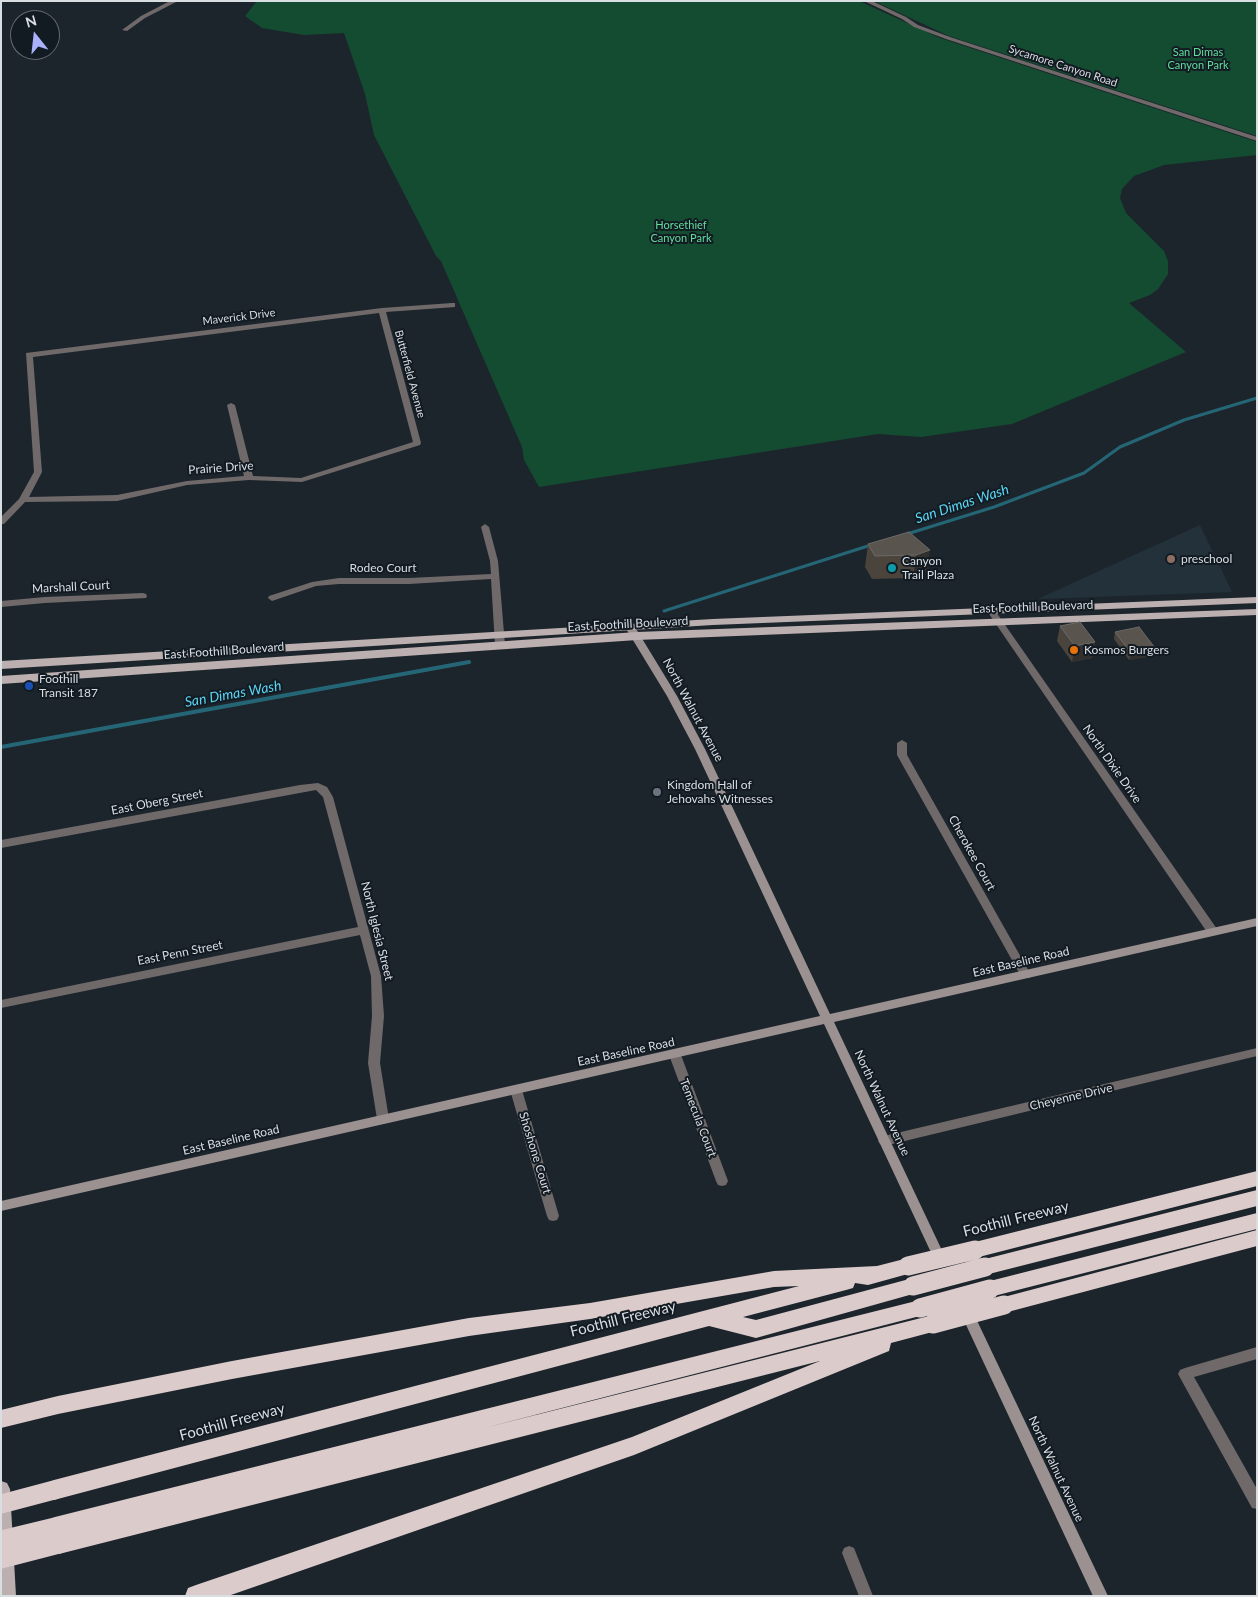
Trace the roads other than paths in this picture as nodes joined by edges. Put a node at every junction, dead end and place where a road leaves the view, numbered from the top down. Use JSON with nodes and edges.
{"nodes":[{"id":1,"x":175,"y":1,"type":"edge"},
{"id":2,"x":867,"y":1,"type":"edge"},
{"id":3,"x":125,"y":30,"type":"dead end"},
{"id":4,"x":1257,"y":139,"type":"edge"},
{"id":5,"x":452,"y":305,"type":"dead end"},
{"id":6,"x":382,"y":310,"type":"junction"},
{"id":7,"x":231,"y":405,"type":"dead end"},
{"id":8,"x":417,"y":443,"type":"joint"},
{"id":9,"x":248,"y":478,"type":"junction"},
{"id":10,"x":23,"y":500,"type":"junction"},
{"id":11,"x":1,"y":522,"type":"edge"},
{"id":12,"x":485,"y":527,"type":"dead end"},
{"id":13,"x":496,"y":576,"type":"junction"},
{"id":14,"x":143,"y":596,"type":"dead end"},
{"id":15,"x":272,"y":598,"type":"dead end"},
{"id":16,"x":1257,"y":600,"type":"edge"},
{"id":17,"x":1,"y":604,"type":"edge"},
{"id":18,"x":991,"y":611,"type":"junction"},
{"id":19,"x":1257,"y":612,"type":"edge"},
{"id":20,"x":998,"y":622,"type":"junction"},
{"id":21,"x":634,"y":632,"type":"junction"},
{"id":22,"x":500,"y":640,"type":"junction"},
{"id":23,"x":1,"y":665,"type":"edge"},
{"id":24,"x":1,"y":680,"type":"edge"},
{"id":25,"x":902,"y":743,"type":"dead end"},
{"id":26,"x":318,"y":786,"type":"joint"},
{"id":27,"x":1,"y":844,"type":"edge"},
{"id":28,"x":1257,"y":922,"type":"edge"},
{"id":29,"x":364,"y":930,"type":"junction"},
{"id":30,"x":1213,"y":932,"type":"junction"},
{"id":31,"x":1026,"y":975,"type":"junction"},
{"id":32,"x":1,"y":1004,"type":"edge"},
{"id":33,"x":828,"y":1020,"type":"junction"},
{"id":34,"x":1257,"y":1052,"type":"edge"},
{"id":35,"x":675,"y":1055,"type":"junction"},
{"id":36,"x":516,"y":1090,"type":"junction"},
{"id":37,"x":383,"y":1119,"type":"junction"},
{"id":38,"x":884,"y":1141,"type":"junction"},
{"id":39,"x":1257,"y":1178,"type":"edge"},
{"id":40,"x":722,"y":1181,"type":"dead end"},
{"id":41,"x":1257,"y":1198,"type":"edge"},
{"id":42,"x":1,"y":1206,"type":"edge"},
{"id":43,"x":554,"y":1216,"type":"dead end"},
{"id":44,"x":1257,"y":1221,"type":"edge"},
{"id":45,"x":1257,"y":1238,"type":"edge"},
{"id":46,"x":876,"y":1274,"type":"junction"},
{"id":47,"x":708,"y":1318,"type":"junction"},
{"id":48,"x":933,"y":1324,"type":"junction"},
{"id":49,"x":1257,"y":1353,"type":"edge"},
{"id":50,"x":1,"y":1419,"type":"edge"},
{"id":51,"x":1,"y":1489,"type":"edge"},
{"id":52,"x":1,"y":1504,"type":"edge"},
{"id":53,"x":1257,"y":1504,"type":"edge"},
{"id":54,"x":57,"y":1536,"type":"junction"},
{"id":55,"x":1,"y":1540,"type":"edge"},
{"id":56,"x":849,"y":1553,"type":"dead end"},
{"id":57,"x":1,"y":1559,"type":"edge"},
{"id":58,"x":7,"y":1596,"type":"edge"},
{"id":59,"x":196,"y":1596,"type":"edge"},
{"id":60,"x":866,"y":1596,"type":"edge"},
{"id":61,"x":1101,"y":1596,"type":"edge"}],
"edges":[{"from":1,"to":3,"type":"street"},
{"from":2,"to":4,"type":"street","name":"Sycamore Canyon Road"},
{"from":5,"to":6,"type":"street","name":"Maverick Drive"},
{"from":6,"to":8,"type":"street","name":"Butterfield Avenue"},
{"from":6,"to":10,"type":"street","name":"Maverick Drive"},
{"from":7,"to":9,"type":"street"},
{"from":8,"to":9,"type":"street","name":"Prairie Drive"},
{"from":9,"to":10,"type":"street","name":"Prairie Drive"},
{"from":10,"to":11,"type":"street"},
{"from":12,"to":13,"type":"street"},
{"from":13,"to":15,"type":"street","name":"Rodeo Court"},
{"from":13,"to":22,"type":"street"},
{"from":14,"to":17,"type":"street","name":"Marshall Court"},
{"from":16,"to":18,"type":"main road","name":"East Foothill Boulevard"},
{"from":18,"to":20,"type":"street","name":"North Dixie Drive"},
{"from":18,"to":21,"type":"main road","name":"East Foothill Boulevard"},
{"from":19,"to":20,"type":"main road","name":"East Foothill Boulevard"},
{"from":20,"to":21,"type":"main road","name":"East Foothill Boulevard"},
{"from":20,"to":30,"type":"street","name":"North Dixie Drive"},
{"from":21,"to":22,"type":"main road","name":"East Foothill Boulevard"},
{"from":21,"to":33,"type":"main road","name":"North Walnut Avenue"},
{"from":22,"to":23,"type":"main road","name":"East Foothill Boulevard"},
{"from":22,"to":24,"type":"main road","name":"East Foothill Boulevard"},
{"from":25,"to":31,"type":"street","name":"Cherokee Court"},
{"from":26,"to":27,"type":"street","name":"East Oberg Street"},
{"from":26,"to":29,"type":"street","name":"North Iglesia Street"},
{"from":28,"to":30,"type":"main road","name":"East Baseline Road"},
{"from":29,"to":32,"type":"street","name":"East Penn Street"},
{"from":29,"to":37,"type":"street","name":"North Iglesia Street"},
{"from":30,"to":31,"type":"main road","name":"East Baseline Road"},
{"from":31,"to":33,"type":"main road","name":"East Baseline Road"},
{"from":33,"to":35,"type":"main road","name":"East Baseline Road"},
{"from":33,"to":38,"type":"main road","name":"North Walnut Avenue"},
{"from":34,"to":38,"type":"street","name":"Cheyenne Drive"},
{"from":35,"to":36,"type":"main road","name":"East Baseline Road"},
{"from":35,"to":40,"type":"street","name":"Temecula Court"},
{"from":36,"to":37,"type":"main road","name":"East Baseline Road"},
{"from":36,"to":43,"type":"street","name":"Shoshone Court"},
{"from":37,"to":42,"type":"main road","name":"East Baseline Road"},
{"from":38,"to":61,"type":"main road","name":"North Walnut Avenue"},
{"from":39,"to":46,"type":"highway","name":"Foothill Freeway","bridge":true},
{"from":41,"to":47,"type":"highway","bridge":true},
{"from":44,"to":54,"type":"highway","bridge":true},
{"from":45,"to":48,"type":"highway","bridge":true},
{"from":46,"to":47,"type":"highway","name":"Foothill Freeway"},
{"from":46,"to":50,"type":"highway"},
{"from":47,"to":52,"type":"highway","name":"Foothill Freeway","bridge":true},
{"from":48,"to":54,"type":"highway"},
{"from":48,"to":59,"type":"highway"},
{"from":49,"to":53,"type":"street"},
{"from":51,"to":58,"type":"main road"},
{"from":54,"to":55,"type":"highway","bridge":true},
{"from":54,"to":57,"type":"highway","bridge":true},
{"from":56,"to":60,"type":"street"}]}
